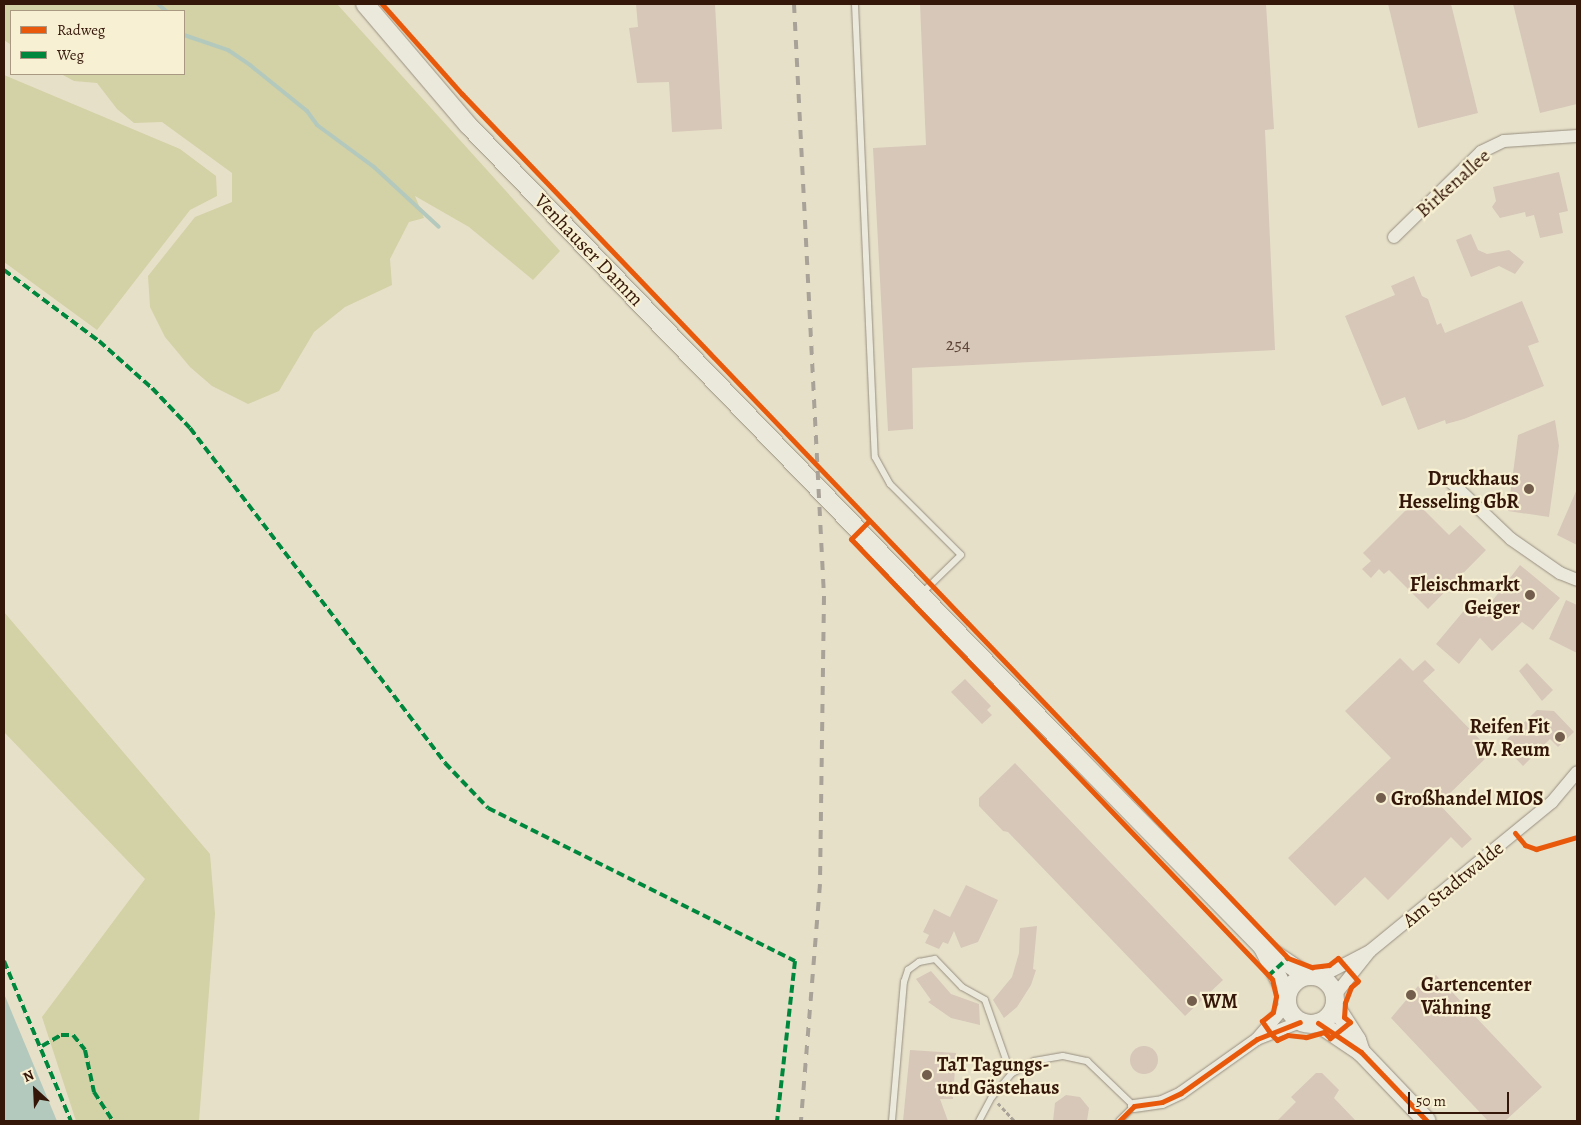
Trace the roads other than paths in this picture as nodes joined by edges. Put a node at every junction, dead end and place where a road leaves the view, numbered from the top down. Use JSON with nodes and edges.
{"nodes":[{"id":1,"x":364,"y":4,"type":"edge"},
{"id":2,"x":856,"y":4,"type":"edge"},
{"id":3,"x":1577,"y":136,"type":"edge"},
{"id":4,"x":1394,"y":237,"type":"dead end"},
{"id":5,"x":1452,"y":483,"type":"dead end"},
{"id":6,"x":1577,"y":580,"type":"edge"},
{"id":7,"x":920,"y":595,"type":"junction"},
{"id":8,"x":1577,"y":772,"type":"edge"},
{"id":9,"x":1262,"y":946,"type":"junction"},
{"id":10,"x":1370,"y":952,"type":"junction"},
{"id":11,"x":1313,"y":976,"type":"junction"},
{"id":12,"x":1287,"y":999,"type":"junction"},
{"id":13,"x":1335,"y":1001,"type":"junction"},
{"id":14,"x":1300,"y":1022,"type":"junction"},
{"id":15,"x":1318,"y":1023,"type":"junction"},
{"id":16,"x":1257,"y":1039,"type":"junction"},
{"id":17,"x":1361,"y":1052,"type":"junction"},
{"id":18,"x":1011,"y":1074,"type":"junction"},
{"id":19,"x":1134,"y":1106,"type":"junction"},
{"id":20,"x":892,"y":1121,"type":"edge"},
{"id":21,"x":979,"y":1121,"type":"edge"},
{"id":22,"x":1119,"y":1121,"type":"edge"},
{"id":23,"x":1427,"y":1121,"type":"edge"}],
"edges":[{"from":1,"to":7,"type":"main road","name":"Venhauser Damm"},
{"from":2,"to":7,"type":"lane"},
{"from":3,"to":4,"type":"street","name":"Birkenallee"},
{"from":5,"to":6,"type":"street"},
{"from":7,"to":9,"type":"main road","name":"Venhauser Damm"},
{"from":8,"to":10,"type":"street","name":"Am Stadtwalde"},
{"from":9,"to":11,"type":"main road"},
{"from":9,"to":12,"type":"main road"},
{"from":10,"to":11,"type":"street","name":"Am Stadtwalde"},
{"from":10,"to":13,"type":"street","name":"Am Stadtwalde"},
{"from":11,"to":12,"type":"main road"},
{"from":11,"to":13,"type":"main road"},
{"from":12,"to":14,"type":"main road"},
{"from":12,"to":16,"type":"street"},
{"from":13,"to":15,"type":"main road"},
{"from":13,"to":17,"type":"main road"},
{"from":14,"to":15,"type":"main road"},
{"from":14,"to":16,"type":"street"},
{"from":15,"to":17,"type":"main road"},
{"from":16,"to":19,"type":"street"},
{"from":17,"to":23,"type":"main road"},
{"from":18,"to":19,"type":"lane"},
{"from":18,"to":20,"type":"lane"},
{"from":18,"to":21,"type":"lane"},
{"from":19,"to":22,"type":"lane"}]}
